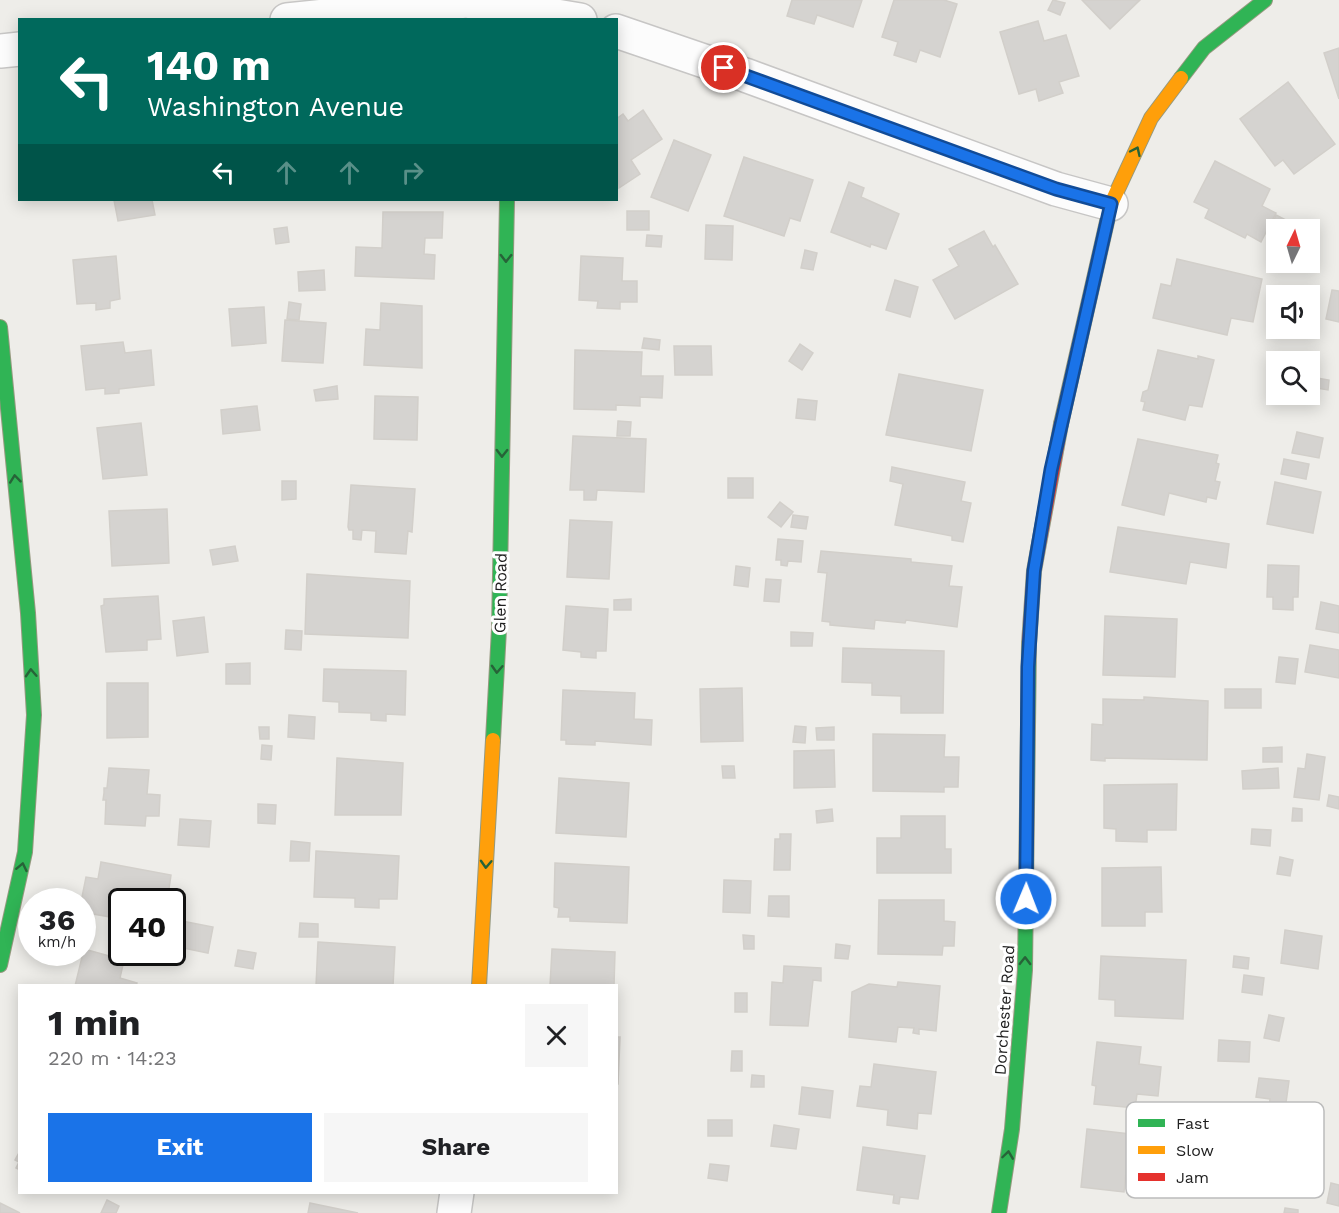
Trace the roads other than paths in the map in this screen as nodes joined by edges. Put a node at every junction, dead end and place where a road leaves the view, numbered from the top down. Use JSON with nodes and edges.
{"nodes":[{"id":1,"x":1265,"y":0,"type":"edge"},
{"id":2,"x":511,"y":9,"type":"edge"},
{"id":3,"x":306,"y":18,"type":"edge"},
{"id":4,"x":567,"y":18,"type":"edge"},
{"id":5,"x":618,"y":33,"type":"edge"},
{"id":6,"x":18,"y":49,"type":"edge"},
{"id":7,"x":0,"y":51,"type":"edge"},
{"id":8,"x":507,"y":201,"type":"edge"},
{"id":9,"x":1111,"y":204,"type":"junction"},
{"id":10,"x":0,"y":327,"type":"edge"},
{"id":11,"x":0,"y":965,"type":"edge"},
{"id":12,"x":479,"y":984,"type":"edge"},
{"id":13,"x":457,"y":1194,"type":"edge"},
{"id":14,"x":454,"y":1213,"type":"edge"},
{"id":15,"x":999,"y":1213,"type":"edge"}],
"edges":[{"from":9,"to":1,"type":"street","name":"Dorchester Road","one_way":true},
{"from":2,"to":3,"type":"street"},
{"from":2,"to":4,"type":"street"},
{"from":5,"to":9,"type":"street"},
{"from":6,"to":7,"type":"street"},
{"from":8,"to":12,"type":"street","name":"Glen Road","one_way":true},
{"from":15,"to":9,"type":"street","name":"Dorchester Road","one_way":true},
{"from":11,"to":10,"type":"street","one_way":true},
{"from":13,"to":14,"type":"street"}]}
